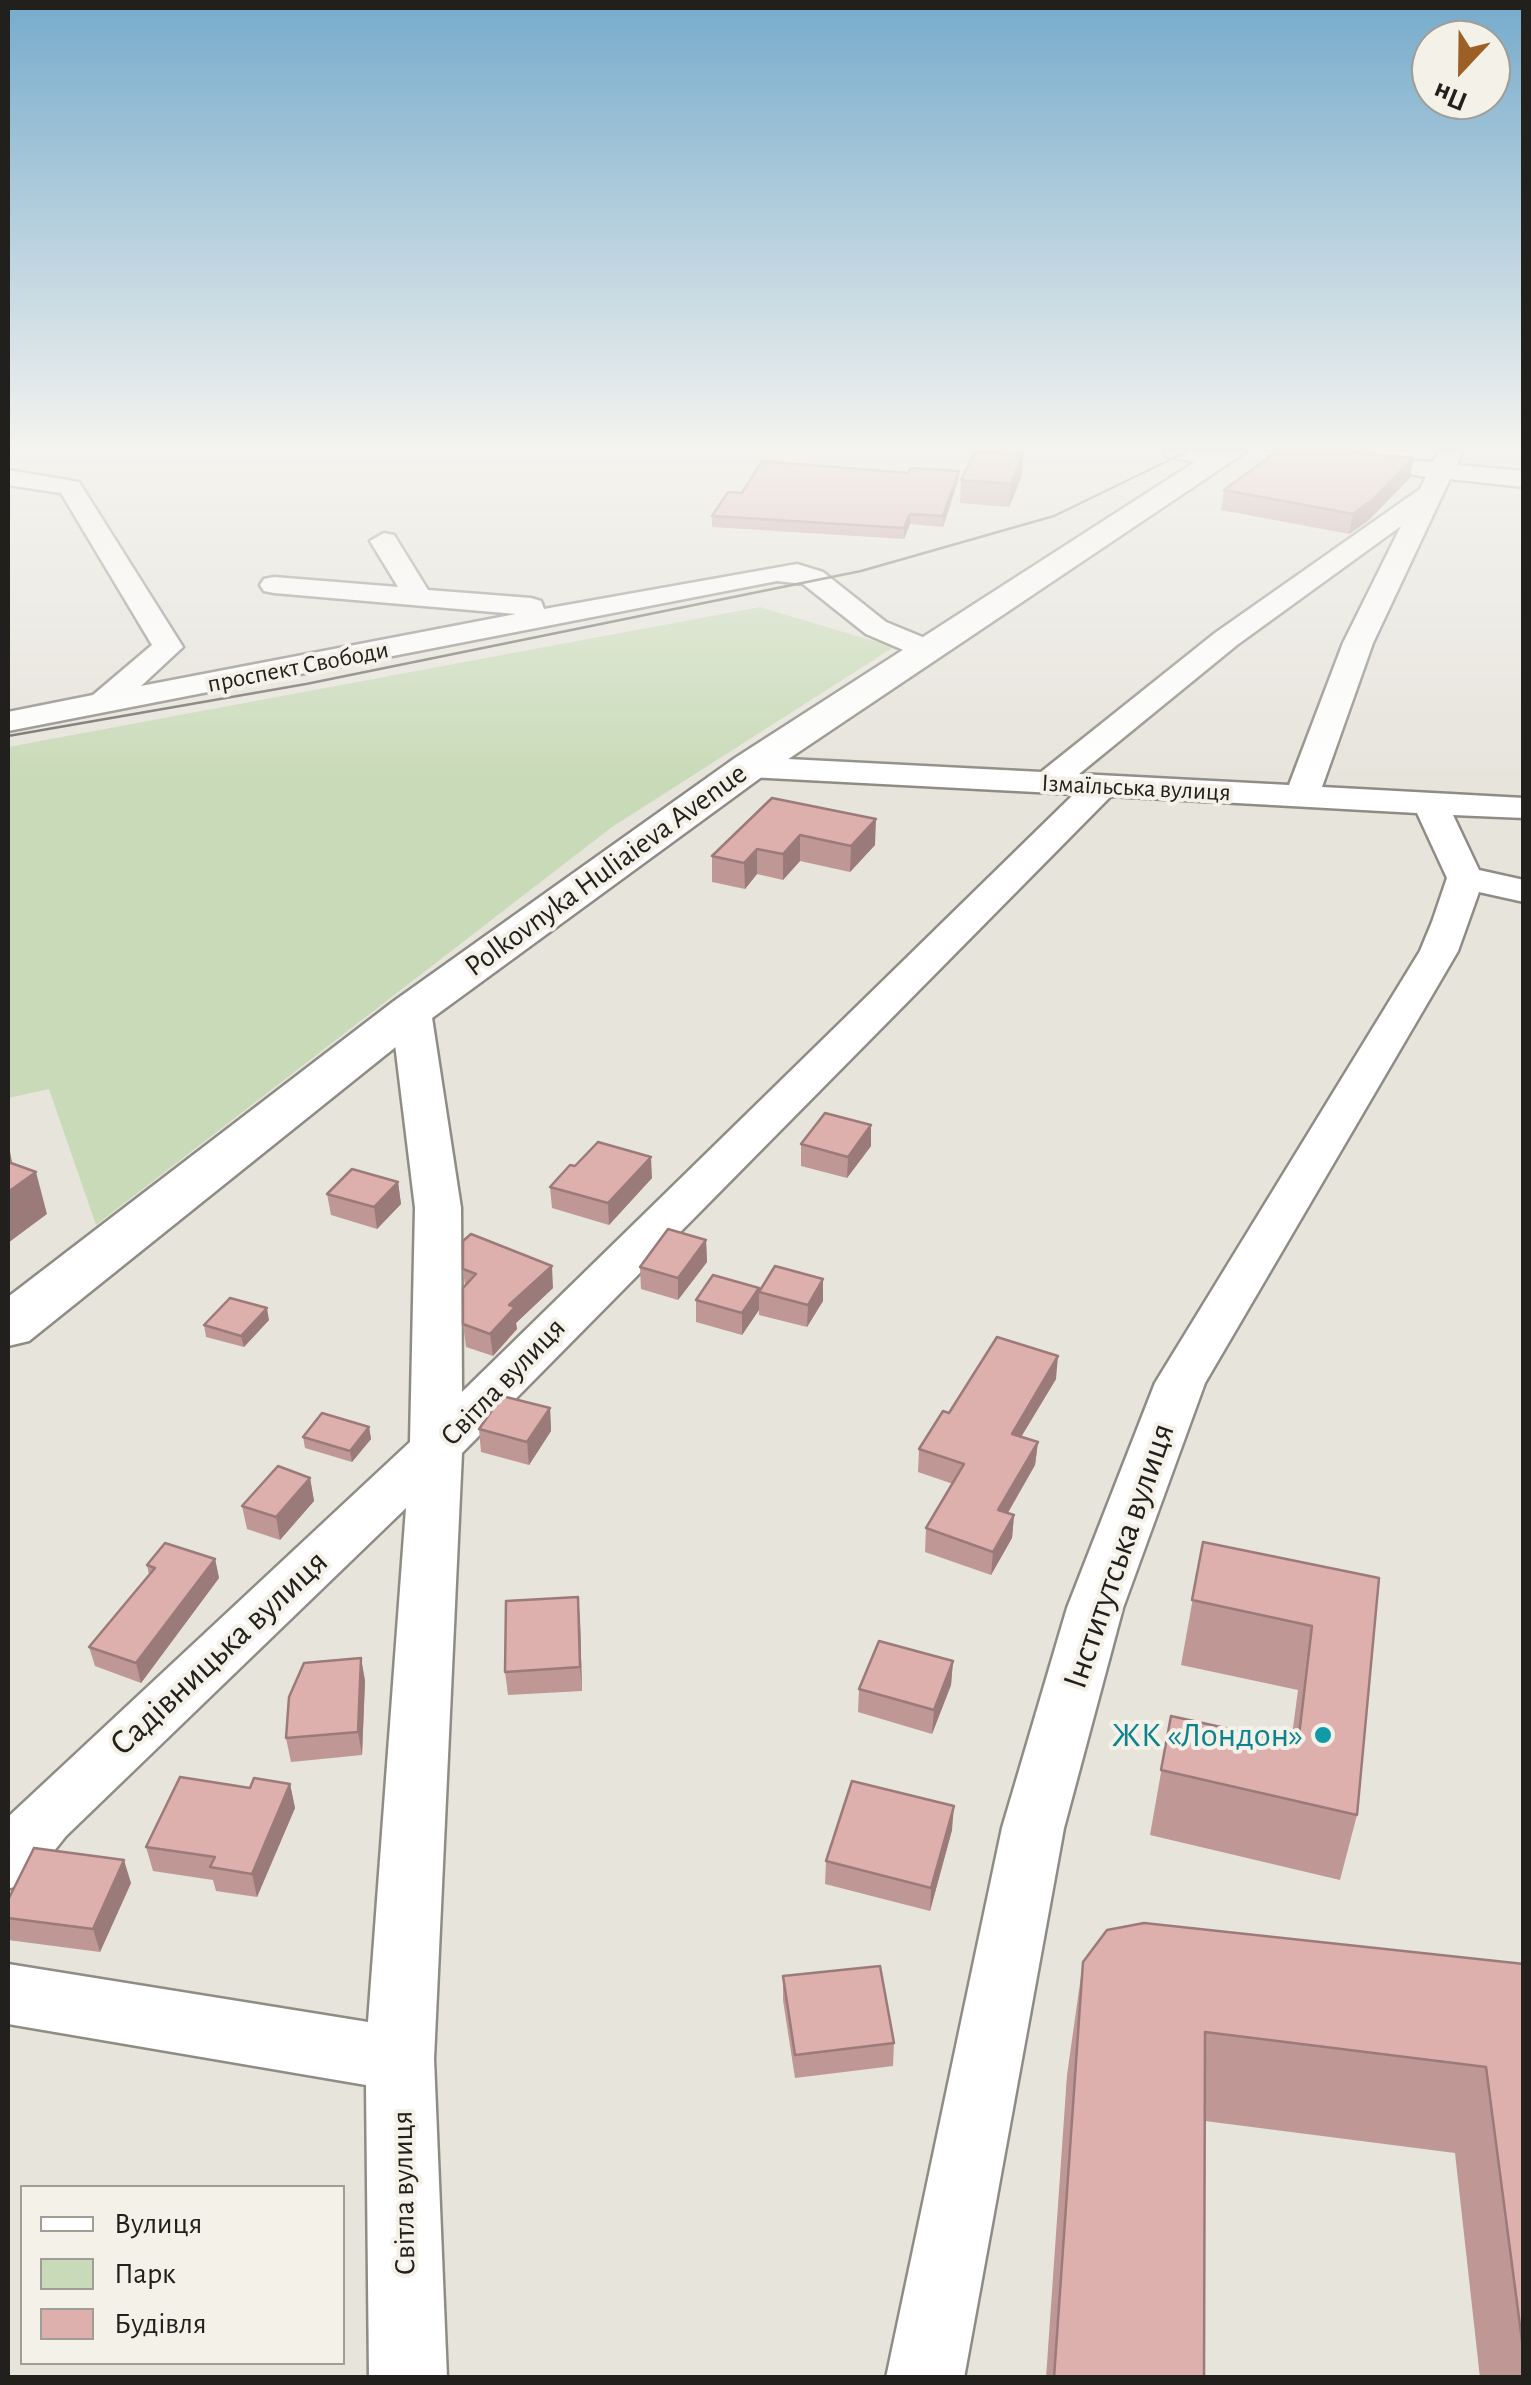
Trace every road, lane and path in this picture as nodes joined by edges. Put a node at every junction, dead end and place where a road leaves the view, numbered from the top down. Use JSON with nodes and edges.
{"nodes":[{"id":1,"x":116,"y":562,"type":"edge"},
{"id":2,"x":397,"y":562,"type":"edge"},
{"id":3,"x":1060,"y":562,"type":"edge"},
{"id":4,"x":1324,"y":562,"type":"edge"},
{"id":5,"x":1397,"y":562,"type":"edge"},
{"id":6,"x":274,"y":585,"type":"dead end"},
{"id":7,"x":419,"y":598,"type":"junction"},
{"id":8,"x":588,"y":612,"type":"junction"},
{"id":9,"x":926,"y":649,"type":"junction"},
{"id":10,"x":102,"y":705,"type":"junction"},
{"id":11,"x":8,"y":721,"type":"edge"},
{"id":12,"x":748,"y":767,"type":"junction"},
{"id":13,"x":1048,"y":784,"type":"junction"},
{"id":14,"x":1100,"y":786,"type":"junction"},
{"id":15,"x":1302,"y":798,"type":"junction"},
{"id":16,"x":1431,"y":805,"type":"junction"},
{"id":17,"x":1524,"y":808,"type":"edge"},
{"id":18,"x":1465,"y":878,"type":"junction"},
{"id":19,"x":1524,"y":891,"type":"edge"},
{"id":20,"x":411,"y":1011,"type":"junction"},
{"id":21,"x":8,"y":1327,"type":"edge"},
{"id":22,"x":436,"y":1448,"type":"junction"},
{"id":23,"x":8,"y":1862,"type":"edge"},
{"id":24,"x":8,"y":1994,"type":"edge"},
{"id":25,"x":400,"y":2059,"type":"junction"},
{"id":26,"x":408,"y":2378,"type":"edge"},
{"id":27,"x":925,"y":2378,"type":"edge"}],
"edges":[{"from":1,"to":10,"type":"street"},
{"from":2,"to":7,"type":"street"},
{"from":3,"to":9,"type":"main road","name":"Polkovnyka Huliaieva Avenue"},
{"from":4,"to":13,"type":"street"},
{"from":5,"to":15,"type":"street"},
{"from":6,"to":7,"type":"street"},
{"from":7,"to":8,"type":"street"},
{"from":8,"to":9,"type":"street","name":"проспект Свободи"},
{"from":8,"to":10,"type":"street","name":"проспект Свободи"},
{"from":9,"to":12,"type":"main road","name":"Polkovnyka Huliaieva Avenue"},
{"from":10,"to":11,"type":"street","name":"проспект Свободи"},
{"from":12,"to":13,"type":"street","name":"Ізмаїльська вулиця"},
{"from":12,"to":20,"type":"main road","name":"Polkovnyka Huliaieva Avenue"},
{"from":13,"to":14,"type":"street","name":"Ізмаїльська вулиця"},
{"from":14,"to":15,"type":"street","name":"Ізмаїльська вулиця"},
{"from":14,"to":22,"type":"street","name":"Світла вулиця"},
{"from":15,"to":16,"type":"street","name":"Ізмаїльська вулиця"},
{"from":16,"to":17,"type":"street","name":"Ізмаїльська вулиця"},
{"from":16,"to":18,"type":"street"},
{"from":18,"to":19,"type":"street"},
{"from":18,"to":27,"type":"street","name":"Інститутська вулиця"},
{"from":20,"to":21,"type":"main road","name":"Polkovnyka Huliaieva Avenue"},
{"from":20,"to":22,"type":"street"},
{"from":22,"to":23,"type":"street","name":"Садівницька вулиця"},
{"from":22,"to":25,"type":"street","name":"Світла вулиця"},
{"from":24,"to":25,"type":"street"},
{"from":25,"to":26,"type":"street","name":"Світла вулиця"}]}
